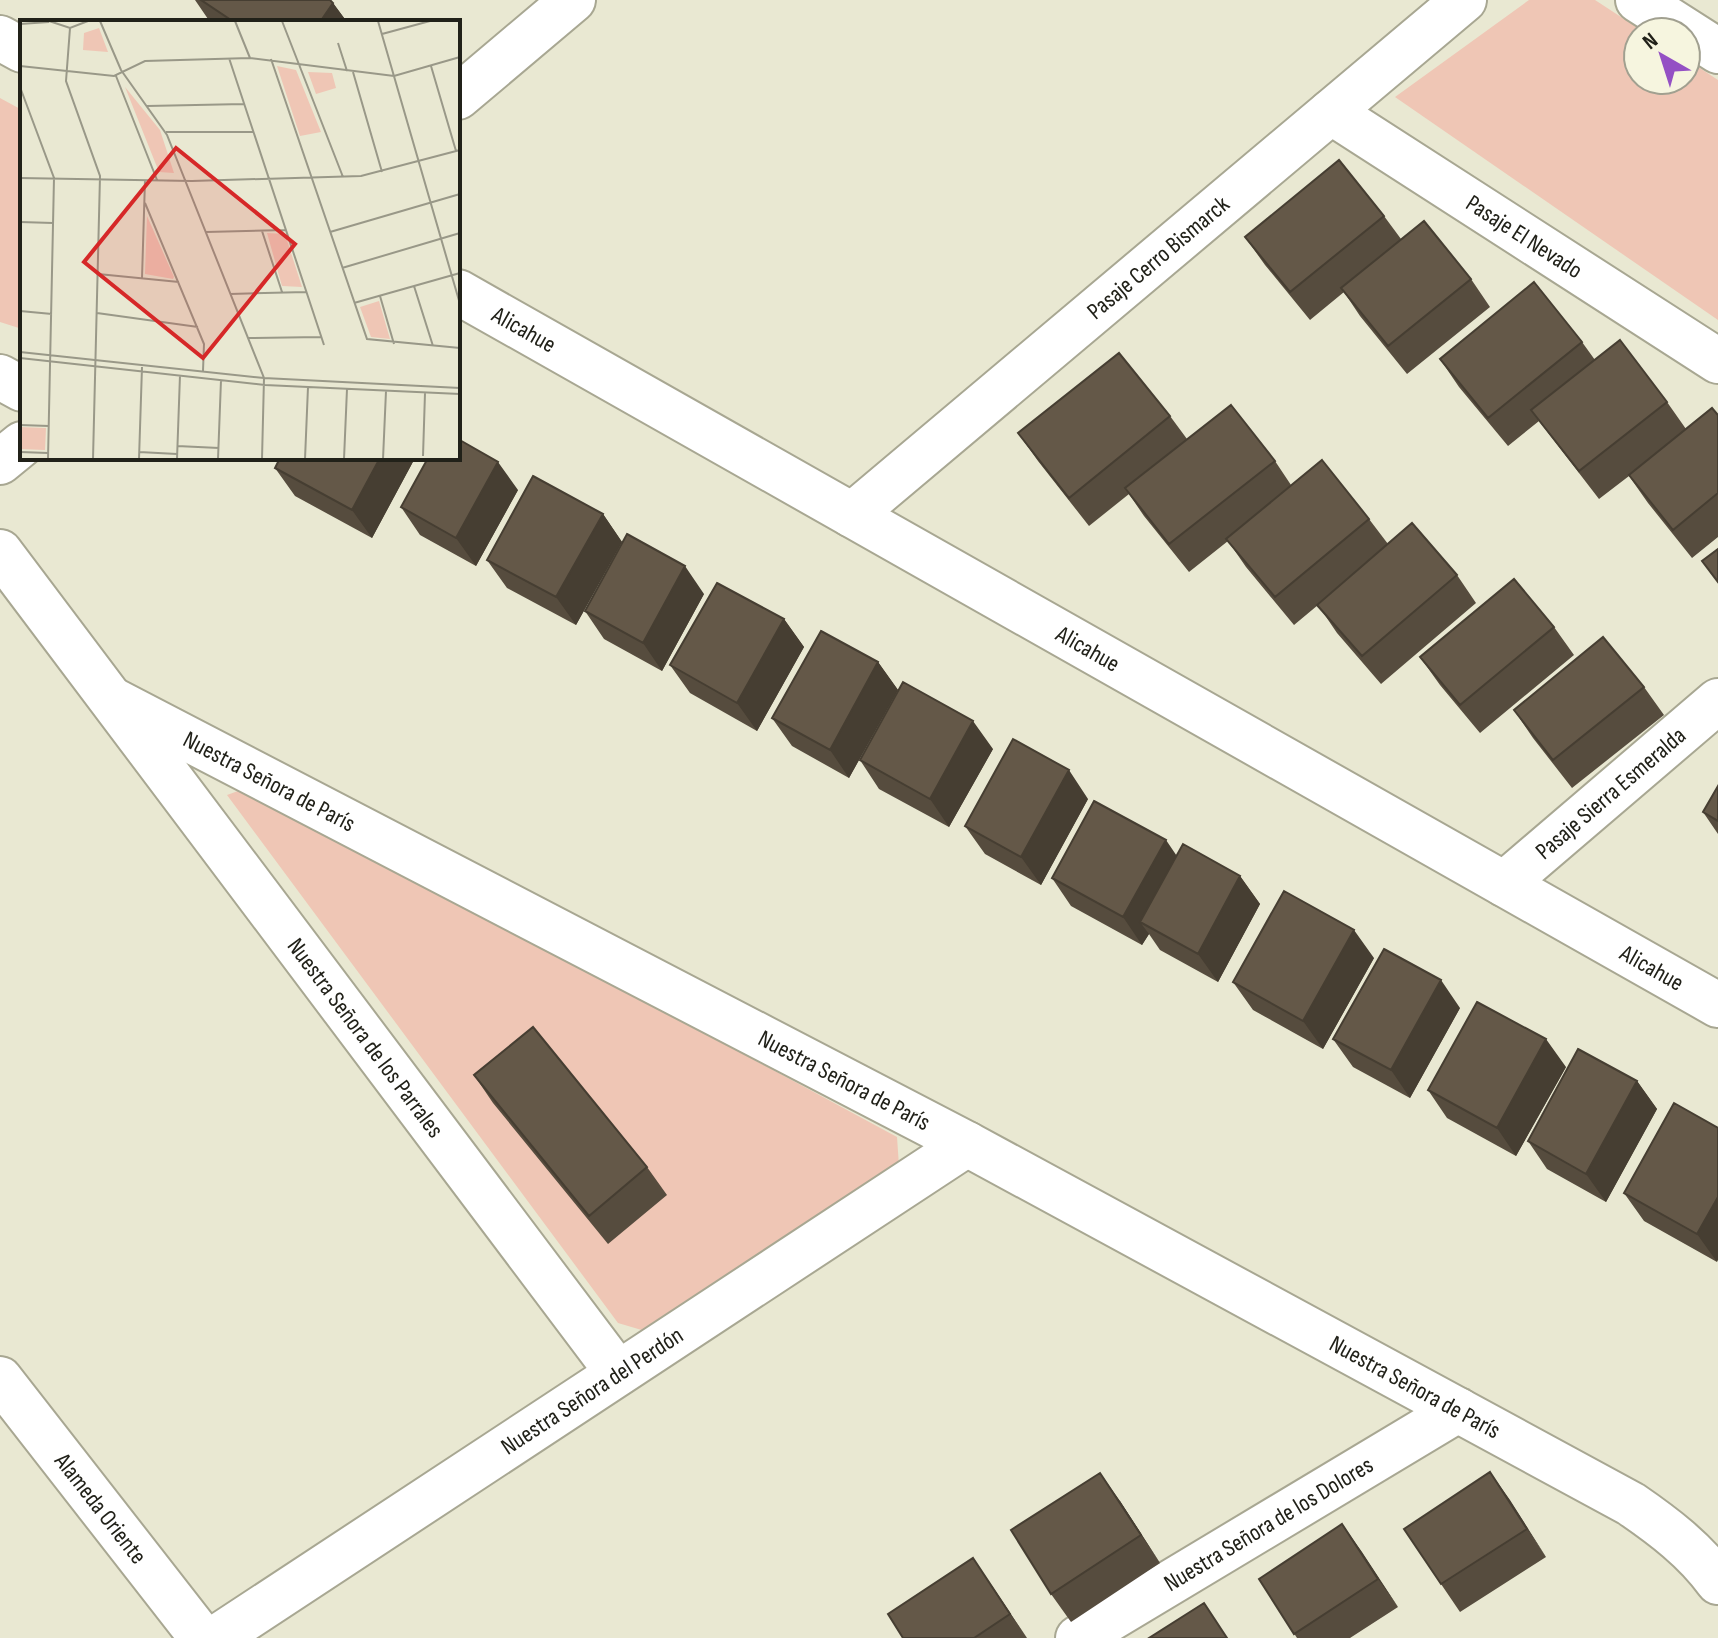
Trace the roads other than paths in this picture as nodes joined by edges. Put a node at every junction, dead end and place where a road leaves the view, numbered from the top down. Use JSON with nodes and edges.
{"nodes":[{"id":1,"x":573,"y":0,"type":"edge"},
{"id":2,"x":1464,"y":0,"type":"edge"},
{"id":3,"x":1638,"y":0,"type":"edge"},
{"id":4,"x":0,"y":38,"type":"edge"},
{"id":5,"x":20,"y":49,"type":"edge"},
{"id":6,"x":1718,"y":51,"type":"edge"},
{"id":7,"x":460,"y":95,"type":"edge"},
{"id":8,"x":1331,"y":112,"type":"junction"},
{"id":9,"x":460,"y":293,"type":"edge"},
{"id":10,"x":1718,"y":361,"type":"edge"},
{"id":11,"x":0,"y":377,"type":"edge"},
{"id":12,"x":20,"y":388,"type":"edge"},
{"id":13,"x":20,"y":446,"type":"edge"},
{"id":14,"x":0,"y":462,"type":"edge"},
{"id":15,"x":852,"y":515,"type":"junction"},
{"id":16,"x":0,"y":552,"type":"edge"},
{"id":17,"x":115,"y":701,"type":"junction"},
{"id":18,"x":1718,"y":701,"type":"edge"},
{"id":19,"x":1504,"y":884,"type":"junction"},
{"id":20,"x":1718,"y":1005,"type":"edge"},
{"id":21,"x":967,"y":1144,"type":"junction"},
{"id":22,"x":618,"y":1373,"type":"junction"},
{"id":23,"x":0,"y":1379,"type":"edge"},
{"id":24,"x":1458,"y":1410,"type":"junction"},
{"id":25,"x":1718,"y":1582,"type":"edge"},
{"id":26,"x":202,"y":1638,"type":"edge"},
{"id":27,"x":216,"y":1638,"type":"edge"},
{"id":28,"x":1078,"y":1638,"type":"edge"}],
"edges":[{"from":1,"to":7,"type":"street"},
{"from":2,"to":8,"type":"street","name":"Pasaje Cerro Bismarck"},
{"from":3,"to":6,"type":"street"},
{"from":4,"to":5,"type":"street"},
{"from":8,"to":10,"type":"street","name":"Pasaje El Nevado"},
{"from":8,"to":15,"type":"street","name":"Pasaje Cerro Bismarck"},
{"from":9,"to":15,"type":"street","name":"Alicahue"},
{"from":11,"to":12,"type":"street"},
{"from":13,"to":14,"type":"street"},
{"from":15,"to":19,"type":"street","name":"Alicahue"},
{"from":16,"to":17,"type":"street","name":"Nuestra Señora de París"},
{"from":17,"to":21,"type":"street","name":"Nuestra Señora de París"},
{"from":17,"to":22,"type":"street","name":"Nuestra Señora de los Parrales"},
{"from":18,"to":19,"type":"street","name":"Pasaje Sierra Esmeralda"},
{"from":19,"to":20,"type":"street","name":"Alicahue"},
{"from":21,"to":22,"type":"street","name":"Nuestra Señora del Perdón"},
{"from":21,"to":24,"type":"street","name":"Nuestra Señora de París"},
{"from":22,"to":27,"type":"street","name":"Nuestra Señora del Perdón"},
{"from":23,"to":26,"type":"street","name":"Alameda Oriente"},
{"from":24,"to":25,"type":"street","name":"Nuestra Señora de París"},
{"from":24,"to":28,"type":"street","name":"Nuestra Señora de los Dolores"}]}
